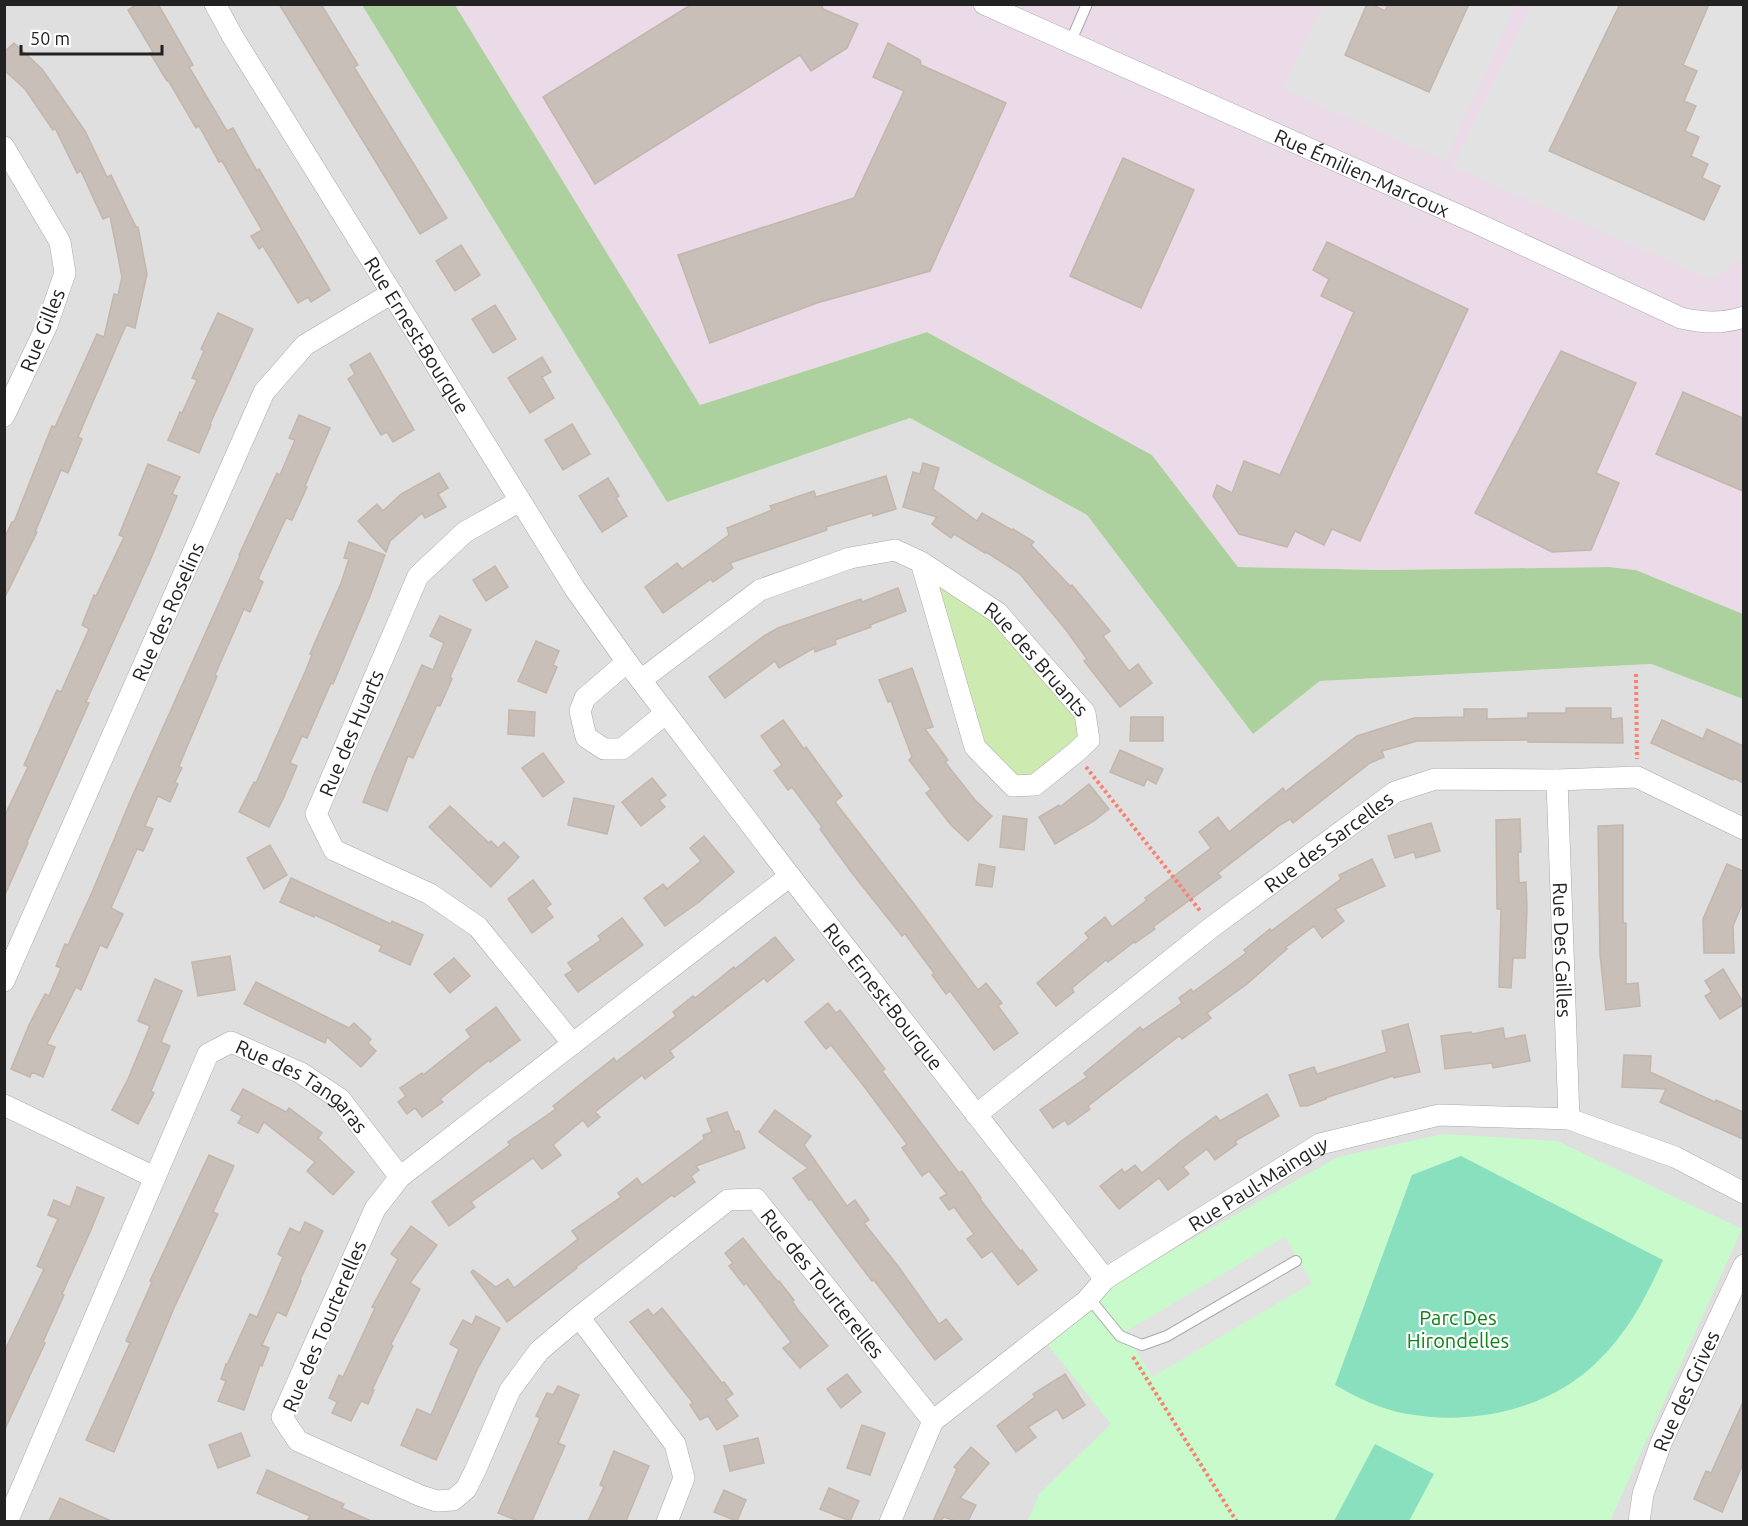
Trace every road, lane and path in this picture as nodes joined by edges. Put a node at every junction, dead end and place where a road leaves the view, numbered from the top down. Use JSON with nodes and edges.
{"nodes":[{"id":1,"x":215,"y":4,"type":"edge"},
{"id":2,"x":984,"y":4,"type":"edge"},
{"id":3,"x":1087,"y":4,"type":"edge"},
{"id":4,"x":1070,"y":43,"type":"junction"},
{"id":5,"x":4,"y":147,"type":"edge"},
{"id":6,"x":392,"y":293,"type":"junction"},
{"id":7,"x":1743,"y":317,"type":"edge"},
{"id":8,"x":4,"y":416,"type":"edge"},
{"id":9,"x":520,"y":501,"type":"junction"},
{"id":10,"x":921,"y":562,"type":"junction"},
{"id":11,"x":627,"y":662,"type":"junction"},
{"id":12,"x":1636,"y":674,"type":"dead end"},
{"id":13,"x":641,"y":680,"type":"junction"},
{"id":14,"x":666,"y":713,"type":"junction"},
{"id":15,"x":1075,"y":753,"type":"junction"},
{"id":16,"x":1637,"y":777,"type":"junction"},
{"id":17,"x":1557,"y":780,"type":"junction"},
{"id":18,"x":1743,"y":829,"type":"edge"},
{"id":19,"x":790,"y":876,"type":"junction"},
{"id":20,"x":1212,"y":927,"type":"junction"},
{"id":21,"x":4,"y":981,"type":"edge"},
{"id":22,"x":573,"y":1044,"type":"junction"},
{"id":23,"x":4,"y":1105,"type":"edge"},
{"id":24,"x":976,"y":1115,"type":"junction"},
{"id":25,"x":1569,"y":1119,"type":"junction"},
{"id":26,"x":154,"y":1177,"type":"junction"},
{"id":27,"x":400,"y":1177,"type":"junction"},
{"id":28,"x":1743,"y":1193,"type":"edge"},
{"id":29,"x":1296,"y":1261,"type":"dead end"},
{"id":30,"x":1743,"y":1265,"type":"edge"},
{"id":31,"x":1105,"y":1279,"type":"junction"},
{"id":32,"x":1089,"y":1298,"type":"junction"},
{"id":33,"x":579,"y":1317,"type":"junction"},
{"id":34,"x":1120,"y":1336,"type":"junction"},
{"id":35,"x":933,"y":1420,"type":"junction"},
{"id":36,"x":7,"y":1521,"type":"edge"},
{"id":37,"x":667,"y":1521,"type":"edge"},
{"id":38,"x":890,"y":1521,"type":"edge"},
{"id":39,"x":1237,"y":1521,"type":"edge"},
{"id":40,"x":1639,"y":1521,"type":"edge"}],
"edges":[{"from":1,"to":6,"type":"street","name":"Rue Ernest-Bourque"},
{"from":2,"to":4,"type":"street","name":"Rue Émilien-Marcoux"},
{"from":3,"to":4,"type":"lane"},
{"from":4,"to":7,"type":"street","name":"Rue Émilien-Marcoux"},
{"from":5,"to":8,"type":"street","name":"Rue Gilles"},
{"from":6,"to":9,"type":"street","name":"Rue Ernest-Bourque"},
{"from":6,"to":21,"type":"street","name":"Rue des Roselins"},
{"from":9,"to":11,"type":"street","name":"Rue Ernest-Bourque"},
{"from":9,"to":22,"type":"street","name":"Rue des Huarts"},
{"from":10,"to":13,"type":"street","name":"Rue des Bruants"},
{"from":10,"to":15,"type":"street","name":"Rue des Bruants"},
{"from":10,"to":15,"type":"street","name":"Rue des Bruants"},
{"from":11,"to":13,"type":"street","name":"Rue Ernest-Bourque"},
{"from":11,"to":14,"type":"street"},
{"from":12,"to":16,"type":"path"},
{"from":13,"to":14,"type":"street","name":"Rue Ernest-Bourque"},
{"from":14,"to":19,"type":"street","name":"Rue Ernest-Bourque"},
{"from":15,"to":20,"type":"path"},
{"from":16,"to":17,"type":"street","name":"Rue des Sarcelles"},
{"from":16,"to":18,"type":"street","name":"Rue des Sarcelles"},
{"from":17,"to":20,"type":"street","name":"Rue des Sarcelles"},
{"from":17,"to":25,"type":"street","name":"Rue Des Cailles"},
{"from":19,"to":22,"type":"street","name":"Rue des Tourterelles"},
{"from":19,"to":24,"type":"street","name":"Rue Ernest-Bourque"},
{"from":20,"to":24,"type":"street","name":"Rue des Sarcelles"},
{"from":22,"to":27,"type":"street","name":"Rue des Tourterelles"},
{"from":23,"to":26,"type":"street"},
{"from":24,"to":31,"type":"street","name":"Rue Ernest-Bourque"},
{"from":25,"to":28,"type":"street","name":"Rue Paul-Mainguy"},
{"from":25,"to":31,"type":"street","name":"Rue Paul-Mainguy"},
{"from":26,"to":27,"type":"street","name":"Rue des Tangaras"},
{"from":26,"to":36,"type":"street","name":"Rue des Tangaras"},
{"from":27,"to":33,"type":"street","name":"Rue des Tourterelles"},
{"from":29,"to":34,"type":"lane"},
{"from":30,"to":40,"type":"street","name":"Rue des Grives"},
{"from":31,"to":32,"type":"street","name":"Rue Paul-Mainguy"},
{"from":32,"to":34,"type":"lane"},
{"from":32,"to":35,"type":"street","name":"Rue Paul-Mainguy"},
{"from":33,"to":35,"type":"street","name":"Rue des Tourterelles"},
{"from":33,"to":37,"type":"street"},
{"from":34,"to":39,"type":"path"},
{"from":35,"to":38,"type":"street","name":"Rue Paul-Mainguy"}]}
